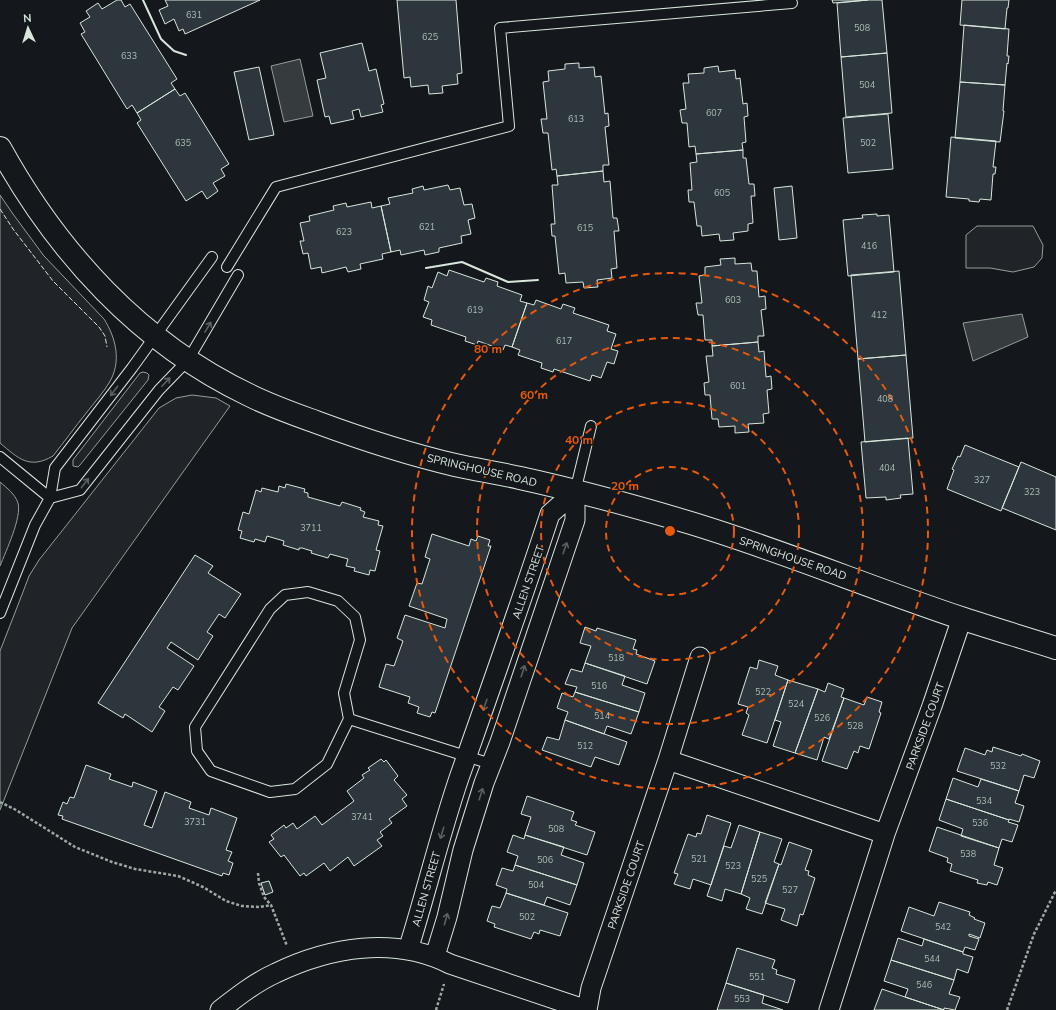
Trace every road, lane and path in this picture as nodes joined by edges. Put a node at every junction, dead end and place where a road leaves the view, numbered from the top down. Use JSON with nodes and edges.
{"nodes":[{"id":1,"x":792,"y":3,"type":"dead end"},
{"id":2,"x":0,"y":148,"type":"edge"},
{"id":3,"x":212,"y":256,"type":"dead end"},
{"id":4,"x":227,"y":267,"type":"dead end"},
{"id":5,"x":238,"y":275,"type":"dead end"},
{"id":6,"x":154,"y":337,"type":"junction"},
{"id":7,"x":188,"y":360,"type":"junction"},
{"id":8,"x":591,"y":426,"type":"dead end"},
{"id":9,"x":0,"y":458,"type":"edge"},
{"id":10,"x":575,"y":492,"type":"junction"},
{"id":11,"x":50,"y":498,"type":"junction"},
{"id":12,"x":0,"y":613,"type":"edge"},
{"id":13,"x":962,"y":618,"type":"junction"},
{"id":14,"x":1056,"y":648,"type":"edge"},
{"id":15,"x":700,"y":657,"type":"dead end"},
{"id":16,"x":349,"y":718,"type":"junction"},
{"id":17,"x":467,"y":756,"type":"junction"},
{"id":18,"x":668,"y":760,"type":"junction"},
{"id":19,"x":491,"y":764,"type":"junction"},
{"id":20,"x":0,"y":802,"type":"edge"},
{"id":21,"x":885,"y":834,"type":"junction"},
{"id":22,"x":258,"y":873,"type":"dead end"},
{"id":23,"x":1056,"y":890,"type":"edge"},
{"id":24,"x":271,"y":905,"type":"junction"},
{"id":25,"x":408,"y":950,"type":"junction"},
{"id":26,"x":435,"y":956,"type":"junction"},
{"id":27,"x":294,"y":965,"type":"junction"},
{"id":28,"x":445,"y":982,"type":"dead end"},
{"id":29,"x":220,"y":1010,"type":"edge"},
{"id":30,"x":436,"y":1010,"type":"edge"},
{"id":31,"x":587,"y":1010,"type":"edge"},
{"id":32,"x":829,"y":1010,"type":"edge"},
{"id":33,"x":1007,"y":1010,"type":"edge"}],
"edges":[{"from":1,"to":4,"type":"lane"},
{"from":2,"to":6,"type":"street","name":"SPRINGHOUSE ROAD"},
{"from":3,"to":6,"type":"lane"},
{"from":7,"to":5,"type":"lane","one_way":true},
{"from":6,"to":7,"type":"street","name":"SPRINGHOUSE ROAD"},
{"from":6,"to":11,"type":"lane","one_way":true},
{"from":7,"to":10,"type":"street","name":"SPRINGHOUSE ROAD"},
{"from":11,"to":7,"type":"lane","one_way":true},
{"from":8,"to":10,"type":"lane"},
{"from":9,"to":11,"type":"lane"},
{"from":10,"to":13,"type":"street","name":"SPRINGHOUSE ROAD"},
{"from":10,"to":17,"type":"street","name":"ALLEN STREET","one_way":true},
{"from":19,"to":10,"type":"street","one_way":true},
{"from":11,"to":12,"type":"lane"},
{"from":13,"to":14,"type":"street","name":"SPRINGHOUSE ROAD"},
{"from":13,"to":21,"type":"street","name":"PARKSIDE COURT"},
{"from":15,"to":18,"type":"street","name":"PARKSIDE COURT"},
{"from":16,"to":16,"type":"lane"},
{"from":16,"to":17,"type":"lane"},
{"from":17,"to":19,"type":"lane"},
{"from":17,"to":25,"type":"street","name":"ALLEN STREET","one_way":true},
{"from":18,"to":21,"type":"street"},
{"from":18,"to":31,"type":"street","name":"PARKSIDE COURT"},
{"from":26,"to":19,"type":"street","one_way":true},
{"from":20,"to":24,"type":"path"},
{"from":21,"to":32,"type":"street","name":"PARKSIDE COURT"},
{"from":22,"to":24,"type":"path"},
{"from":23,"to":33,"type":"path"},
{"from":24,"to":27,"type":"path"},
{"from":25,"to":26,"type":"street","name":"PARKSIDE COURT"},
{"from":25,"to":27,"type":"street"},
{"from":26,"to":31,"type":"street","name":"PARKSIDE COURT"},
{"from":27,"to":29,"type":"street"},
{"from":28,"to":30,"type":"path"}]}
